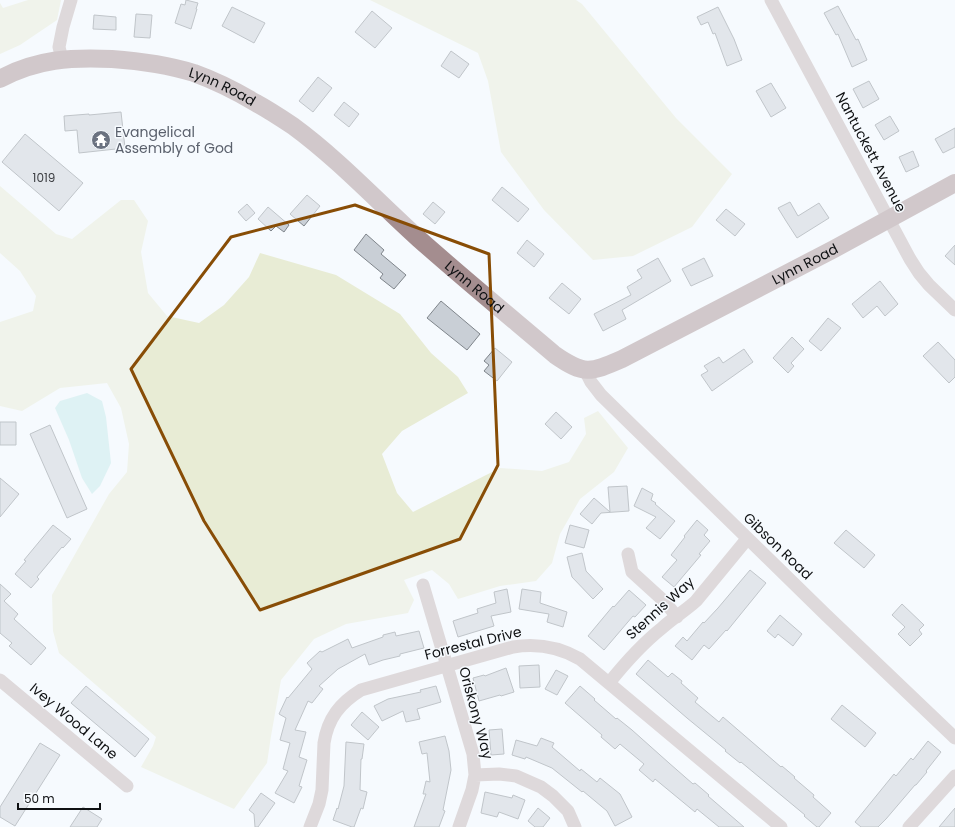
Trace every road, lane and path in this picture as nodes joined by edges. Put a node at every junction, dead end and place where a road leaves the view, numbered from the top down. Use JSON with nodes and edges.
{"nodes":[{"id":1,"x":71,"y":0,"type":"edge"},
{"id":2,"x":771,"y":0,"type":"edge"},
{"id":3,"x":62,"y":59,"type":"junction"},
{"id":4,"x":0,"y":79,"type":"edge"},
{"id":5,"x":955,"y":183,"type":"edge"},
{"id":6,"x":888,"y":219,"type":"junction"},
{"id":7,"x":955,"y":310,"type":"edge"},
{"id":8,"x":585,"y":370,"type":"junction"},
{"id":9,"x":747,"y":538,"type":"junction"},
{"id":10,"x":628,"y":554,"type":"dead end"},
{"id":11,"x":423,"y":585,"type":"dead end"},
{"id":12,"x":677,"y":617,"type":"junction"},
{"id":13,"x":447,"y":666,"type":"junction"},
{"id":14,"x":0,"y":680,"type":"edge"},
{"id":15,"x":608,"y":683,"type":"junction"},
{"id":16,"x":955,"y":738,"type":"edge"},
{"id":17,"x":475,"y":775,"type":"junction"},
{"id":18,"x":955,"y":776,"type":"edge"},
{"id":19,"x":126,"y":786,"type":"dead end"},
{"id":20,"x":774,"y":825,"type":"edge"},
{"id":21,"x":310,"y":827,"type":"edge"},
{"id":22,"x":459,"y":827,"type":"edge"},
{"id":23,"x":575,"y":827,"type":"edge"},
{"id":24,"x":909,"y":827,"type":"edge"}],
"edges":[{"from":1,"to":3,"type":"street"},
{"from":2,"to":6,"type":"street","name":"Nantuckett Avenue"},
{"from":3,"to":4,"type":"street","name":"Lynn Road"},
{"from":3,"to":8,"type":"street","name":"Lynn Road"},
{"from":5,"to":6,"type":"street","name":"Lynn Road"},
{"from":6,"to":7,"type":"street","name":"Nantuckett Avenue"},
{"from":6,"to":8,"type":"street","name":"Lynn Road"},
{"from":8,"to":9,"type":"street","name":"Gibson Road"},
{"from":9,"to":12,"type":"street","name":"Stennis Way"},
{"from":9,"to":16,"type":"street","name":"Gibson Road"},
{"from":10,"to":12,"type":"street"},
{"from":11,"to":13,"type":"street","name":"Oriskony Way"},
{"from":12,"to":15,"type":"street","name":"Stennis Way"},
{"from":13,"to":15,"type":"street","name":"Forrestal Drive"},
{"from":13,"to":17,"type":"street","name":"Oriskony Way"},
{"from":13,"to":21,"type":"street","name":"Forrestal Drive"},
{"from":14,"to":19,"type":"street","name":"Ivey Wood Lane"},
{"from":15,"to":20,"type":"street","name":"Forrestal Drive"},
{"from":17,"to":22,"type":"street","name":"Oriskony Way"},
{"from":17,"to":23,"type":"street"},
{"from":18,"to":24,"type":"street"}]}
